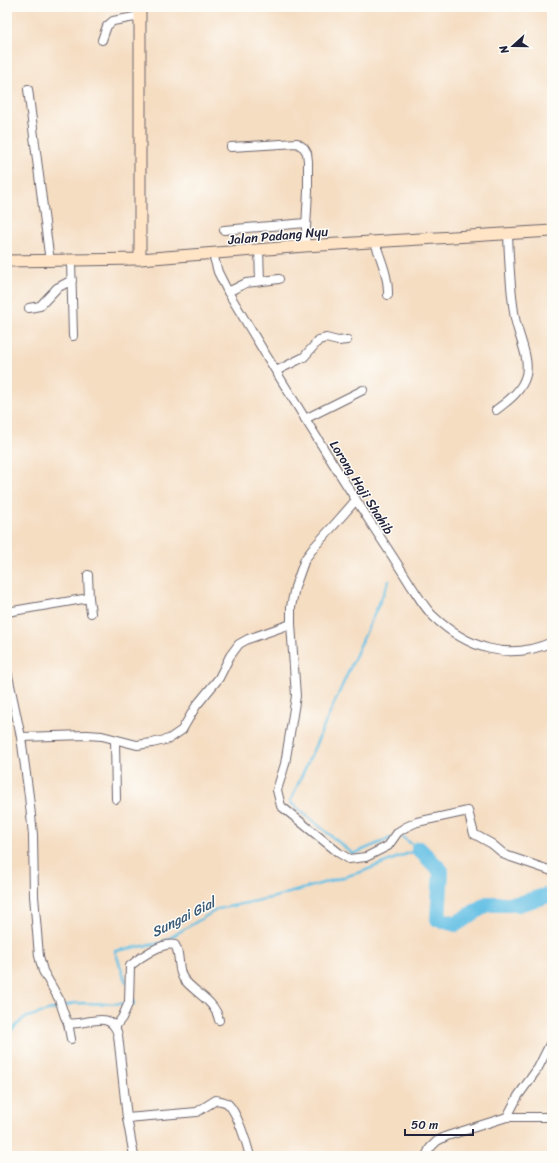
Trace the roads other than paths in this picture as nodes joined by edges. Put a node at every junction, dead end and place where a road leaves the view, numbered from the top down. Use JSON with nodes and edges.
{"nodes":[{"id":1,"x":140,"y":12,"type":"edge"},
{"id":2,"x":102,"y":40,"type":"dead end"},
{"id":3,"x":28,"y":89,"type":"dead end"},
{"id":4,"x":231,"y":147,"type":"dead end"},
{"id":5,"x":306,"y":223,"type":"junction"},
{"id":6,"x":224,"y":230,"type":"dead end"},
{"id":7,"x":552,"y":231,"type":"edge"},
{"id":8,"x":508,"y":233,"type":"junction"},
{"id":9,"x":375,"y":242,"type":"junction"},
{"id":10,"x":305,"y":246,"type":"junction"},
{"id":11,"x":259,"y":250,"type":"junction"},
{"id":12,"x":213,"y":254,"type":"junction"},
{"id":13,"x":140,"y":259,"type":"junction"},
{"id":14,"x":7,"y":261,"type":"edge"},
{"id":15,"x":71,"y":261,"type":"junction"},
{"id":16,"x":50,"y":262,"type":"junction"},
{"id":17,"x":279,"y":279,"type":"dead end"},
{"id":18,"x":72,"y":280,"type":"junction"},
{"id":19,"x":260,"y":281,"type":"junction"},
{"id":20,"x":228,"y":292,"type":"junction"},
{"id":21,"x":388,"y":294,"type":"dead end"},
{"id":22,"x":29,"y":308,"type":"dead end"},
{"id":23,"x":73,"y":336,"type":"dead end"},
{"id":24,"x":347,"y":340,"type":"dead end"},
{"id":25,"x":276,"y":371,"type":"junction"},
{"id":26,"x":363,"y":390,"type":"dead end"},
{"id":27,"x":496,"y":410,"type":"dead end"},
{"id":28,"x":305,"y":419,"type":"junction"},
{"id":29,"x":356,"y":500,"type":"junction"},
{"id":30,"x":88,"y":576,"type":"dead end"},
{"id":31,"x":89,"y":598,"type":"junction"},
{"id":32,"x":7,"y":612,"type":"edge"},
{"id":33,"x":91,"y":613,"type":"dead end"},
{"id":34,"x":291,"y":624,"type":"junction"},
{"id":35,"x":552,"y":642,"type":"edge"},
{"id":36,"x":7,"y":676,"type":"edge"},
{"id":37,"x":21,"y":737,"type":"junction"},
{"id":38,"x":115,"y":740,"type":"junction"},
{"id":39,"x":116,"y":799,"type":"dead end"},
{"id":40,"x":552,"y":871,"type":"edge"},
{"id":41,"x":218,"y":1020,"type":"dead end"},
{"id":42,"x":68,"y":1023,"type":"junction"},
{"id":43,"x":115,"y":1027,"type":"junction"},
{"id":44,"x":71,"y":1039,"type":"dead end"},
{"id":45,"x":552,"y":1040,"type":"edge"},
{"id":46,"x":552,"y":1116,"type":"edge"},
{"id":47,"x":507,"y":1117,"type":"junction"},
{"id":48,"x":127,"y":1118,"type":"junction"},
{"id":49,"x":134,"y":1156,"type":"edge"},
{"id":50,"x":250,"y":1156,"type":"edge"},
{"id":51,"x":426,"y":1156,"type":"edge"}],
"edges":[{"from":1,"to":2,"type":"street"},
{"from":1,"to":13,"type":"street"},
{"from":3,"to":16,"type":"street"},
{"from":4,"to":5,"type":"street"},
{"from":5,"to":6,"type":"street"},
{"from":5,"to":10,"type":"street"},
{"from":7,"to":8,"type":"street","name":"Jalan Padang Nyu"},
{"from":8,"to":9,"type":"street","name":"Jalan Padang Nyu"},
{"from":8,"to":27,"type":"street"},
{"from":9,"to":10,"type":"street","name":"Jalan Padang Nyu"},
{"from":9,"to":21,"type":"street"},
{"from":10,"to":11,"type":"street","name":"Jalan Padang Nyu"},
{"from":11,"to":12,"type":"street","name":"Jalan Padang Nyu"},
{"from":11,"to":19,"type":"street"},
{"from":12,"to":13,"type":"street","name":"Jalan Padang Nyu"},
{"from":12,"to":20,"type":"street","name":"Lorong Haji Shahib"},
{"from":13,"to":15,"type":"street","name":"Jalan Padang Nyu"},
{"from":14,"to":16,"type":"street","name":"Jalan Padang Nyu"},
{"from":15,"to":16,"type":"street","name":"Jalan Padang Nyu"},
{"from":15,"to":18,"type":"street"},
{"from":17,"to":19,"type":"street"},
{"from":18,"to":22,"type":"street"},
{"from":18,"to":23,"type":"street"},
{"from":19,"to":20,"type":"street"},
{"from":20,"to":25,"type":"street","name":"Lorong Haji Shahib"},
{"from":24,"to":25,"type":"street"},
{"from":25,"to":28,"type":"street","name":"Lorong Haji Shahib"},
{"from":26,"to":28,"type":"street"},
{"from":28,"to":29,"type":"street","name":"Lorong Haji Shahib"},
{"from":29,"to":34,"type":"street"},
{"from":29,"to":35,"type":"street","name":"Lorong Haji Shahib"},
{"from":30,"to":31,"type":"street"},
{"from":31,"to":32,"type":"street"},
{"from":31,"to":33,"type":"street"},
{"from":34,"to":38,"type":"street"},
{"from":34,"to":40,"type":"street"},
{"from":36,"to":37,"type":"street"},
{"from":37,"to":38,"type":"street"},
{"from":37,"to":42,"type":"street"},
{"from":38,"to":39,"type":"street"},
{"from":41,"to":43,"type":"street"},
{"from":42,"to":43,"type":"street"},
{"from":42,"to":44,"type":"street"},
{"from":43,"to":48,"type":"street"},
{"from":45,"to":47,"type":"street"},
{"from":46,"to":47,"type":"street"},
{"from":47,"to":51,"type":"street"},
{"from":48,"to":49,"type":"street"},
{"from":48,"to":50,"type":"street"}]}
